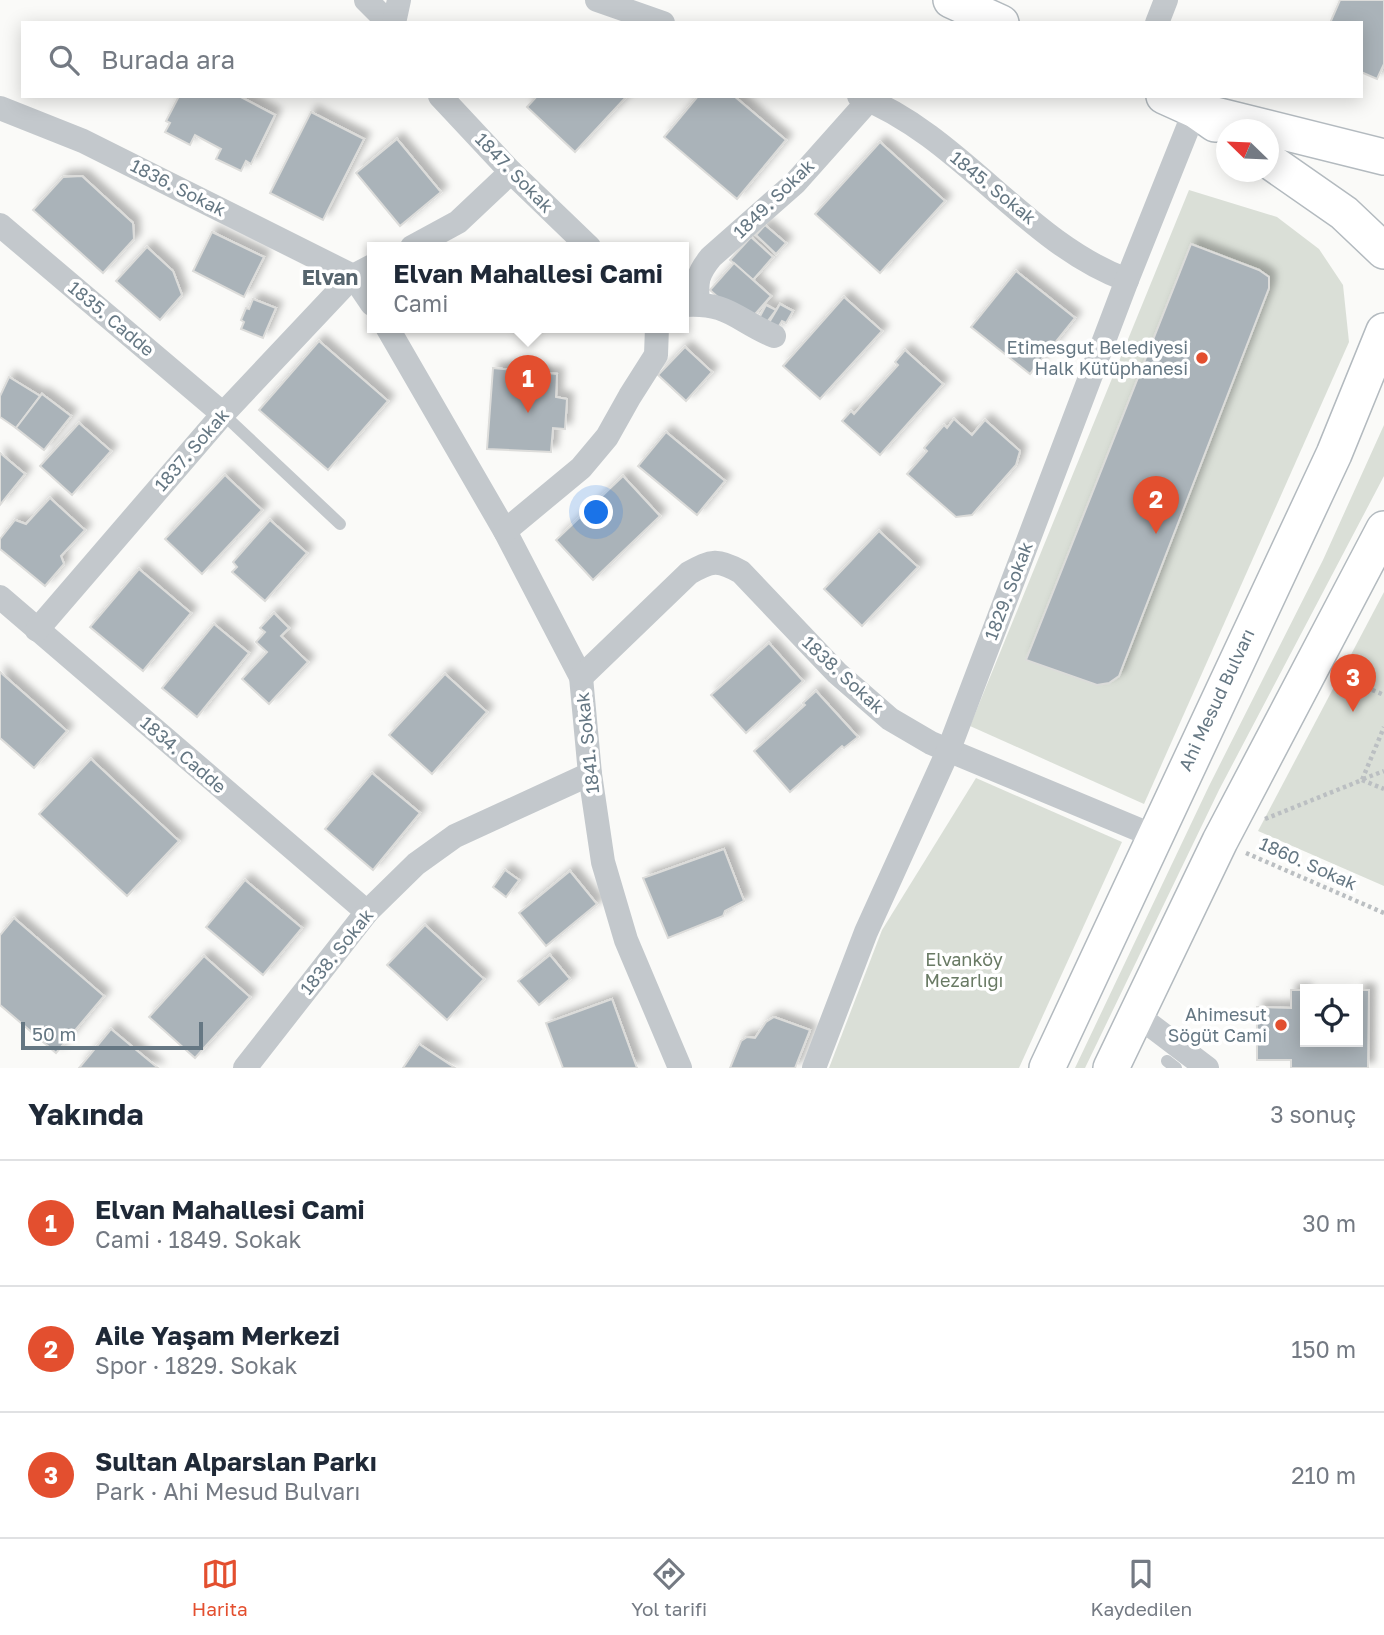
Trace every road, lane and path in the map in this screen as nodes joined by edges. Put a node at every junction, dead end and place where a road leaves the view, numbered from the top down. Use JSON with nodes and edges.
{"nodes":[{"id":1,"x":366,"y":0,"type":"edge"},
{"id":2,"x":398,"y":0,"type":"edge"},
{"id":3,"x":597,"y":0,"type":"edge"},
{"id":4,"x":951,"y":0,"type":"edge"},
{"id":5,"x":1166,"y":0,"type":"edge"},
{"id":6,"x":390,"y":21,"type":"edge"},
{"id":7,"x":393,"y":21,"type":"edge"},
{"id":8,"x":657,"y":21,"type":"edge"},
{"id":9,"x":997,"y":21,"type":"edge"},
{"id":10,"x":1158,"y":21,"type":"edge"},
{"id":11,"x":442,"y":98,"type":"edge"},
{"id":12,"x":864,"y":98,"type":"edge"},
{"id":13,"x":1179,"y":103,"type":"edge"},
{"id":14,"x":0,"y":108,"type":"edge"},
{"id":15,"x":1216,"y":125,"type":"edge"},
{"id":16,"x":1384,"y":157,"type":"edge"},
{"id":17,"x":1279,"y":167,"type":"edge"},
{"id":18,"x":511,"y":172,"type":"junction"},
{"id":19,"x":0,"y":225,"type":"edge"},
{"id":20,"x":421,"y":242,"type":"edge"},
{"id":21,"x":584,"y":242,"type":"edge"},
{"id":22,"x":1384,"y":251,"type":"edge"},
{"id":23,"x":363,"y":271,"type":"edge"},
{"id":24,"x":1127,"y":280,"type":"junction"},
{"id":25,"x":691,"y":304,"type":"edge"},
{"id":26,"x":1384,"y":331,"type":"edge"},
{"id":27,"x":390,"y":333,"type":"edge"},
{"id":28,"x":657,"y":333,"type":"edge"},
{"id":29,"x":774,"y":336,"type":"dead end"},
{"id":30,"x":223,"y":414,"type":"junction"},
{"id":31,"x":340,"y":524,"type":"dead end"},
{"id":32,"x":1384,"y":529,"type":"edge"},
{"id":33,"x":505,"y":531,"type":"junction"},
{"id":34,"x":0,"y":597,"type":"edge"},
{"id":35,"x":37,"y":629,"type":"junction"},
{"id":36,"x":1312,"y":663,"type":"junction"},
{"id":37,"x":581,"y":677,"type":"junction"},
{"id":38,"x":1384,"y":695,"type":"edge"},
{"id":39,"x":1384,"y":727,"type":"edge"},
{"id":40,"x":949,"y":748,"type":"junction"},
{"id":41,"x":1384,"y":771,"type":"edge"},
{"id":42,"x":590,"y":774,"type":"junction"},
{"id":43,"x":1362,"y":780,"type":"junction"},
{"id":44,"x":1384,"y":789,"type":"edge"},
{"id":45,"x":1264,"y":820,"type":"dead end"},
{"id":46,"x":1153,"y":835,"type":"junction"},
{"id":47,"x":1220,"y":841,"type":"junction"},
{"id":48,"x":368,"y":912,"type":"junction"},
{"id":49,"x":1384,"y":913,"type":"edge"},
{"id":50,"x":1137,"y":1015,"type":"junction"},
{"id":51,"x":245,"y":1068,"type":"edge"},
{"id":52,"x":680,"y":1068,"type":"edge"},
{"id":53,"x":814,"y":1068,"type":"edge"},
{"id":54,"x":1047,"y":1068,"type":"edge"},
{"id":55,"x":1111,"y":1068,"type":"edge"},
{"id":56,"x":1207,"y":1068,"type":"edge"}],
"edges":[{"from":1,"to":6,"type":"street"},
{"from":2,"to":7,"type":"street"},
{"from":3,"to":8,"type":"street"},
{"from":4,"to":9,"type":"main road"},
{"from":5,"to":10,"type":"street"},
{"from":11,"to":18,"type":"street","name":"1847. Sokak"},
{"from":12,"to":24,"type":"street","name":"1845. Sokak"},
{"from":12,"to":25,"type":"street","name":"1849. Sokak"},
{"from":13,"to":15,"type":"main road"},
{"from":13,"to":16,"type":"main road"},
{"from":13,"to":24,"type":"street","name":"1829. Sokak"},
{"from":14,"to":23,"type":"street","name":"1836. Sokak"},
{"from":17,"to":22,"type":"main road"},
{"from":18,"to":20,"type":"street"},
{"from":18,"to":21,"type":"street","name":"1847. Sokak"},
{"from":19,"to":30,"type":"street","name":"1835. Cadde"},
{"from":23,"to":30,"type":"street","name":"1837. Sokak"},
{"from":24,"to":40,"type":"street","name":"1829. Sokak"},
{"from":25,"to":29,"type":"street","name":"1849. Sokak"},
{"from":26,"to":46,"type":"main road","name":"Ahi Mesud Bulvarı"},
{"from":27,"to":33,"type":"street","name":"1841. Sokak"},
{"from":28,"to":33,"type":"street"},
{"from":30,"to":31,"type":"lane"},
{"from":30,"to":35,"type":"street","name":"1837. Sokak"},
{"from":32,"to":36,"type":"main road"},
{"from":33,"to":37,"type":"street","name":"1841. Sokak"},
{"from":34,"to":35,"type":"street","name":"1834. Cadde"},
{"from":35,"to":48,"type":"street","name":"1834. Cadde"},
{"from":36,"to":38,"type":"path"},
{"from":36,"to":47,"type":"main road"},
{"from":37,"to":40,"type":"street","name":"1838. Sokak"},
{"from":37,"to":42,"type":"street","name":"1841. Sokak"},
{"from":39,"to":43,"type":"path"},
{"from":40,"to":46,"type":"street","name":"1838. Sokak"},
{"from":40,"to":53,"type":"street","name":"1829. Sokak"},
{"from":41,"to":43,"type":"path"},
{"from":42,"to":48,"type":"street","name":"1838. Sokak"},
{"from":42,"to":52,"type":"street","name":"1841. Sokak"},
{"from":43,"to":44,"type":"path"},
{"from":43,"to":45,"type":"path"},
{"from":46,"to":54,"type":"main road","name":"Ahi Mesud Bulvarı"},
{"from":47,"to":49,"type":"path","name":"1860. Sokak"},
{"from":47,"to":50,"type":"main road"},
{"from":48,"to":51,"type":"street","name":"1838. Sokak"},
{"from":50,"to":55,"type":"main road"},
{"from":50,"to":56,"type":"street"}]}
